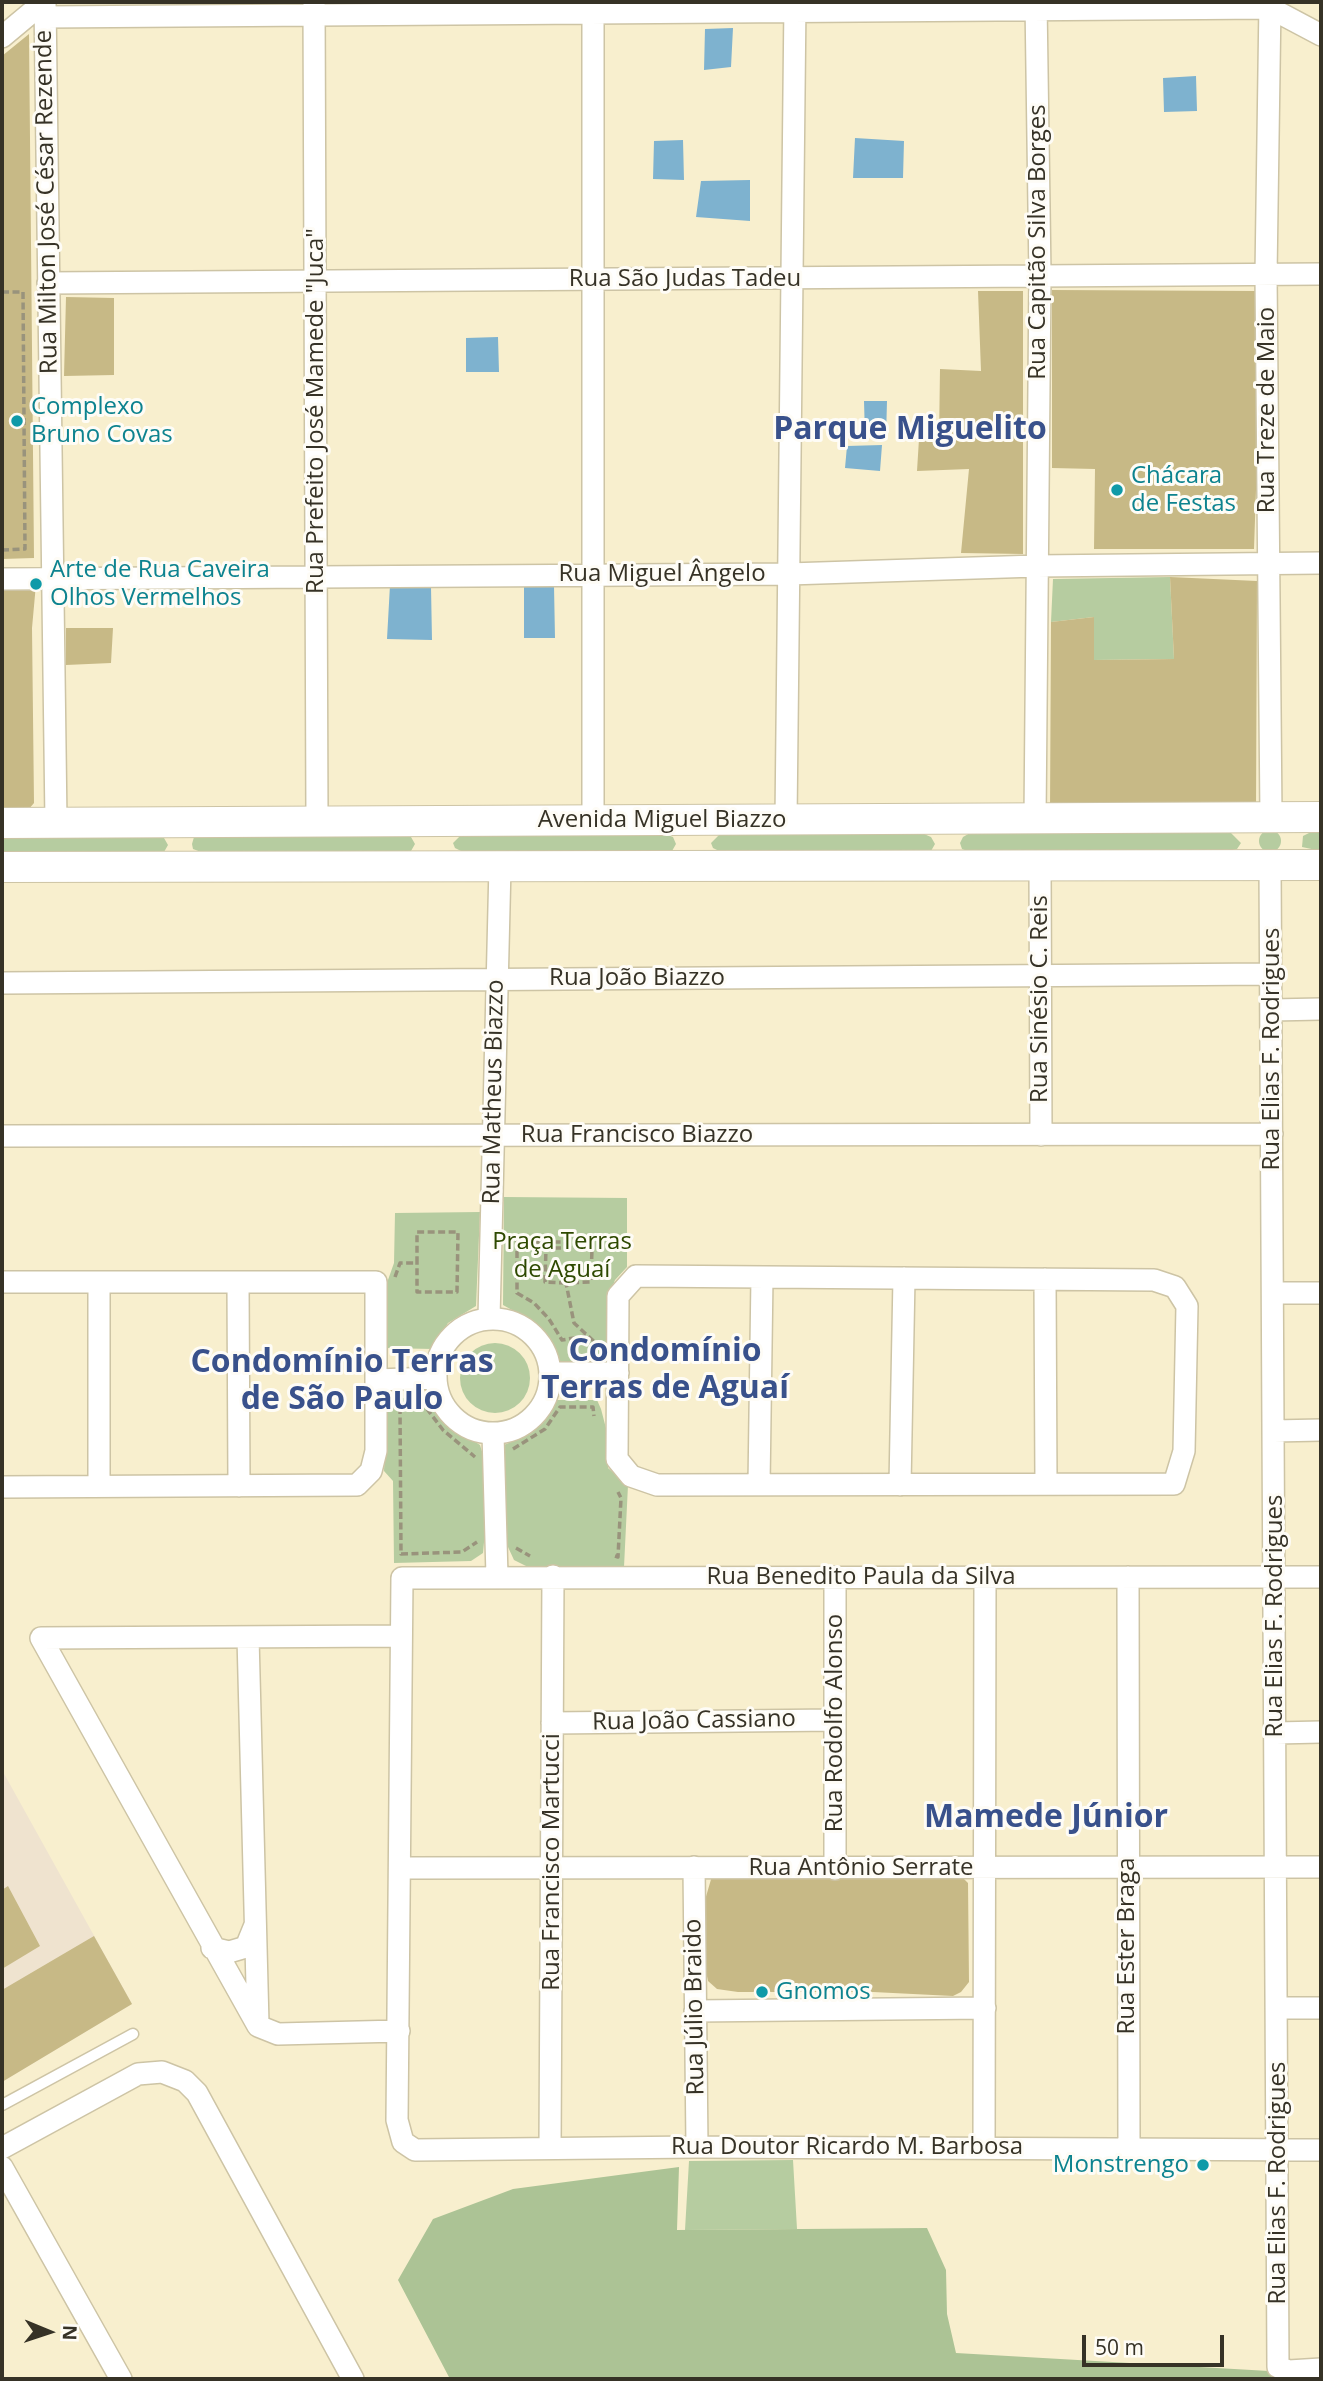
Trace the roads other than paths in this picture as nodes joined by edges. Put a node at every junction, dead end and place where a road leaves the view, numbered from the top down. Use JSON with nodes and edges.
{"nodes":[{"id":1,"x":1036,"y":6,"type":"edge"},
{"id":2,"x":45,"y":7,"type":"edge"},
{"id":3,"x":593,"y":7,"type":"edge"},
{"id":4,"x":795,"y":7,"type":"edge"},
{"id":5,"x":1280,"y":7,"type":"edge"},
{"id":6,"x":314,"y":8,"type":"edge"},
{"id":7,"x":1321,"y":35,"type":"edge"},
{"id":8,"x":2,"y":37,"type":"edge"},
{"id":9,"x":1321,"y":274,"type":"edge"},
{"id":10,"x":1266,"y":275,"type":"junction"},
{"id":11,"x":1040,"y":276,"type":"junction"},
{"id":12,"x":792,"y":278,"type":"junction"},
{"id":13,"x":593,"y":279,"type":"junction"},
{"id":14,"x":316,"y":281,"type":"junction"},
{"id":15,"x":48,"y":283,"type":"junction"},
{"id":16,"x":1321,"y":563,"type":"edge"},
{"id":17,"x":1267,"y":564,"type":"junction"},
{"id":18,"x":1036,"y":566,"type":"junction"},
{"id":19,"x":789,"y":573,"type":"junction"},
{"id":20,"x":593,"y":575,"type":"junction"},
{"id":21,"x":316,"y":577,"type":"junction"},
{"id":22,"x":2,"y":579,"type":"edge"},
{"id":23,"x":52,"y":579,"type":"junction"},
{"id":24,"x":1269,"y":817,"type":"junction"},
{"id":25,"x":1321,"y":817,"type":"edge"},
{"id":26,"x":1035,"y":818,"type":"junction"},
{"id":27,"x":786,"y":819,"type":"junction"},
{"id":28,"x":593,"y":820,"type":"junction"},
{"id":29,"x":686,"y":820,"type":"junction"},
{"id":30,"x":317,"y":821,"type":"junction"},
{"id":31,"x":436,"y":821,"type":"junction"},
{"id":32,"x":2,"y":822,"type":"edge"},
{"id":33,"x":56,"y":822,"type":"junction"},
{"id":34,"x":1040,"y":864,"type":"junction"},
{"id":35,"x":686,"y":865,"type":"junction"},
{"id":36,"x":1269,"y":865,"type":"junction"},
{"id":37,"x":1321,"y":865,"type":"edge"},
{"id":38,"x":436,"y":866,"type":"junction"},
{"id":39,"x":500,"y":866,"type":"junction"},
{"id":40,"x":2,"y":867,"type":"edge"},
{"id":41,"x":1271,"y":974,"type":"junction"},
{"id":42,"x":1041,"y":975,"type":"junction"},
{"id":43,"x":497,"y":979,"type":"junction"},
{"id":44,"x":2,"y":983,"type":"edge"},
{"id":45,"x":1321,"y":1009,"type":"edge"},
{"id":46,"x":1272,"y":1010,"type":"junction"},
{"id":47,"x":1272,"y":1134,"type":"junction"},
{"id":48,"x":493,"y":1135,"type":"junction"},
{"id":49,"x":1041,"y":1135,"type":"junction"},
{"id":50,"x":2,"y":1136,"type":"edge"},
{"id":51,"x":762,"y":1277,"type":"junction"},
{"id":52,"x":904,"y":1278,"type":"junction"},
{"id":53,"x":1045,"y":1279,"type":"junction"},
{"id":54,"x":2,"y":1282,"type":"edge"},
{"id":55,"x":99,"y":1282,"type":"junction"},
{"id":56,"x":238,"y":1282,"type":"junction"},
{"id":57,"x":1273,"y":1293,"type":"junction"},
{"id":58,"x":1321,"y":1293,"type":"edge"},
{"id":59,"x":489,"y":1318,"type":"junction"},
{"id":60,"x":551,"y":1373,"type":"junction"},
{"id":61,"x":618,"y":1373,"type":"junction"},
{"id":62,"x":435,"y":1378,"type":"junction"},
{"id":63,"x":376,"y":1380,"type":"junction"},
{"id":64,"x":1274,"y":1430,"type":"junction"},
{"id":65,"x":1321,"y":1430,"type":"edge"},
{"id":66,"x":493,"y":1434,"type":"junction"},
{"id":67,"x":759,"y":1485,"type":"junction"},
{"id":68,"x":900,"y":1485,"type":"junction"},
{"id":69,"x":1046,"y":1485,"type":"junction"},
{"id":70,"x":99,"y":1486,"type":"junction"},
{"id":71,"x":239,"y":1486,"type":"junction"},
{"id":72,"x":2,"y":1487,"type":"edge"},
{"id":73,"x":496,"y":1576,"type":"junction"},
{"id":74,"x":553,"y":1576,"type":"junction"},
{"id":75,"x":835,"y":1577,"type":"junction"},
{"id":76,"x":985,"y":1577,"type":"junction"},
{"id":77,"x":1128,"y":1577,"type":"junction"},
{"id":78,"x":1275,"y":1577,"type":"junction"},
{"id":79,"x":1321,"y":1577,"type":"edge"},
{"id":80,"x":401,"y":1636,"type":"junction"},
{"id":81,"x":248,"y":1637,"type":"junction"},
{"id":82,"x":835,"y":1720,"type":"junction"},
{"id":83,"x":552,"y":1723,"type":"junction"},
{"id":84,"x":1321,"y":1732,"type":"edge"},
{"id":85,"x":1276,"y":1733,"type":"junction"},
{"id":86,"x":553,"y":1866,"type":"junction"},
{"id":87,"x":694,"y":1867,"type":"junction"},
{"id":88,"x":1277,"y":1867,"type":"junction"},
{"id":89,"x":1321,"y":1867,"type":"edge"},
{"id":90,"x":401,"y":1868,"type":"junction"},
{"id":91,"x":985,"y":1868,"type":"junction"},
{"id":92,"x":1126,"y":1868,"type":"junction"},
{"id":93,"x":835,"y":1869,"type":"junction"},
{"id":94,"x":257,"y":1919,"type":"junction"},
{"id":95,"x":212,"y":1948,"type":"junction"},
{"id":96,"x":985,"y":2008,"type":"junction"},
{"id":97,"x":1278,"y":2008,"type":"junction"},
{"id":98,"x":1321,"y":2008,"type":"edge"},
{"id":99,"x":695,"y":2011,"type":"junction"},
{"id":100,"x":258,"y":2026,"type":"junction"},
{"id":101,"x":399,"y":2031,"type":"junction"},
{"id":102,"x":133,"y":2034,"type":"dead end"},
{"id":103,"x":2,"y":2105,"type":"edge"},
{"id":104,"x":697,"y":2147,"type":"junction"},
{"id":105,"x":984,"y":2147,"type":"junction"},
{"id":106,"x":1129,"y":2147,"type":"junction"},
{"id":107,"x":2,"y":2148,"type":"edge"},
{"id":108,"x":550,"y":2148,"type":"junction"},
{"id":109,"x":1278,"y":2150,"type":"junction"},
{"id":110,"x":1321,"y":2150,"type":"edge"},
{"id":111,"x":2,"y":2167,"type":"edge"},
{"id":112,"x":1321,"y":2369,"type":"edge"},
{"id":113,"x":121,"y":2379,"type":"edge"},
{"id":114,"x":353,"y":2379,"type":"edge"}],
"edges":[{"from":1,"to":4,"type":"street"},
{"from":1,"to":5,"type":"street"},
{"from":1,"to":11,"type":"street","name":"Rua Capitão Silva Borges"},
{"from":2,"to":6,"type":"street"},
{"from":2,"to":8,"type":"street"},
{"from":2,"to":15,"type":"street","name":"Rua Milton José César Rezende"},
{"from":3,"to":4,"type":"street"},
{"from":3,"to":6,"type":"street"},
{"from":3,"to":13,"type":"street"},
{"from":4,"to":12,"type":"street"},
{"from":5,"to":7,"type":"street"},
{"from":5,"to":10,"type":"street","name":"Rua Treze de Maio"},
{"from":6,"to":14,"type":"street","name":"Rua Prefeito José Mamede \"Juca\""},
{"from":9,"to":10,"type":"street","name":"Rua São Judas Tadeu"},
{"from":10,"to":11,"type":"street","name":"Rua São Judas Tadeu"},
{"from":10,"to":17,"type":"street","name":"Rua Treze de Maio"},
{"from":11,"to":12,"type":"street","name":"Rua São Judas Tadeu"},
{"from":11,"to":18,"type":"street","name":"Rua Capitão Silva Borges"},
{"from":12,"to":13,"type":"street","name":"Rua São Judas Tadeu"},
{"from":12,"to":19,"type":"street"},
{"from":13,"to":14,"type":"street","name":"Rua São Judas Tadeu"},
{"from":13,"to":20,"type":"street"},
{"from":14,"to":15,"type":"street","name":"Rua São Judas Tadeu"},
{"from":14,"to":21,"type":"street","name":"Rua Prefeito José Mamede \"Juca\""},
{"from":15,"to":23,"type":"street","name":"Rua Milton José César Rezende"},
{"from":16,"to":17,"type":"street","name":"Rua Miguel Ângelo"},
{"from":17,"to":18,"type":"street","name":"Rua Miguel Ângelo"},
{"from":17,"to":24,"type":"street","name":"Rua Treze de Maio"},
{"from":18,"to":19,"type":"street","name":"Rua Miguel Ângelo"},
{"from":18,"to":26,"type":"street","name":"Rua Capitão Silva Borges"},
{"from":19,"to":20,"type":"street","name":"Rua Miguel Ângelo"},
{"from":19,"to":27,"type":"street"},
{"from":20,"to":21,"type":"street","name":"Rua Miguel Ângelo"},
{"from":20,"to":28,"type":"street"},
{"from":21,"to":23,"type":"street","name":"Rua Miguel Ângelo"},
{"from":21,"to":30,"type":"street","name":"Rua Prefeito José Mamede \"Juca\""},
{"from":22,"to":23,"type":"street","name":"Rua Miguel Ângelo"},
{"from":23,"to":33,"type":"street","name":"Rua Milton José César Rezende"},
{"from":24,"to":25,"type":"street","name":"Avenida Miguel Biazzo"},
{"from":24,"to":26,"type":"street","name":"Avenida Miguel Biazzo"},
{"from":24,"to":36,"type":"street"},
{"from":26,"to":27,"type":"street","name":"Avenida Miguel Biazzo"},
{"from":27,"to":29,"type":"street","name":"Avenida Miguel Biazzo"},
{"from":28,"to":29,"type":"street","name":"Avenida Miguel Biazzo"},
{"from":28,"to":31,"type":"street","name":"Avenida Miguel Biazzo"},
{"from":29,"to":35,"type":"street"},
{"from":30,"to":31,"type":"street","name":"Avenida Miguel Biazzo"},
{"from":30,"to":33,"type":"street","name":"Avenida Miguel Biazzo"},
{"from":31,"to":38,"type":"street"},
{"from":32,"to":33,"type":"street","name":"Avenida Miguel Biazzo"},
{"from":34,"to":35,"type":"street","name":"Avenida Miguel Biazzo"},
{"from":34,"to":36,"type":"street","name":"Avenida Miguel Biazzo"},
{"from":34,"to":42,"type":"street","name":"Rua Sinésio C. Reis"},
{"from":35,"to":39,"type":"street","name":"Avenida Miguel Biazzo"},
{"from":36,"to":37,"type":"street","name":"Avenida Miguel Biazzo"},
{"from":36,"to":41,"type":"street","name":"Rua Elias F. Rodrigues"},
{"from":38,"to":39,"type":"street","name":"Avenida Miguel Biazzo"},
{"from":38,"to":40,"type":"street","name":"Avenida Miguel Biazzo"},
{"from":39,"to":43,"type":"street","name":"Rua Matheus Biazzo"},
{"from":41,"to":42,"type":"street","name":"Rua João Biazzo"},
{"from":41,"to":46,"type":"street","name":"Rua Elias F. Rodrigues"},
{"from":42,"to":43,"type":"street","name":"Rua João Biazzo"},
{"from":42,"to":49,"type":"street","name":"Rua Sinésio C. Reis"},
{"from":43,"to":44,"type":"street","name":"Rua João Biazzo"},
{"from":43,"to":48,"type":"street","name":"Rua Matheus Biazzo"},
{"from":45,"to":46,"type":"street"},
{"from":46,"to":47,"type":"street","name":"Rua Elias F. Rodrigues"},
{"from":47,"to":49,"type":"street","name":"Rua Francisco Biazzo"},
{"from":47,"to":57,"type":"street","name":"Rua Elias F. Rodrigues"},
{"from":48,"to":49,"type":"street","name":"Rua Francisco Biazzo"},
{"from":48,"to":50,"type":"street","name":"Rua Francisco Biazzo"},
{"from":48,"to":59,"type":"street","name":"Rua Matheus Biazzo"},
{"from":51,"to":52,"type":"street"},
{"from":51,"to":61,"type":"street"},
{"from":51,"to":67,"type":"street"},
{"from":52,"to":53,"type":"street"},
{"from":52,"to":68,"type":"street"},
{"from":53,"to":69,"type":"street"},
{"from":53,"to":69,"type":"street"},
{"from":54,"to":55,"type":"street"},
{"from":55,"to":56,"type":"street"},
{"from":55,"to":70,"type":"street"},
{"from":56,"to":63,"type":"street"},
{"from":56,"to":71,"type":"street"},
{"from":57,"to":58,"type":"street"},
{"from":57,"to":64,"type":"street","name":"Rua Elias F. Rodrigues"},
{"from":59,"to":60,"type":"street"},
{"from":59,"to":62,"type":"street"},
{"from":60,"to":61,"type":"street"},
{"from":60,"to":66,"type":"street"},
{"from":61,"to":67,"type":"street"},
{"from":62,"to":63,"type":"street"},
{"from":62,"to":66,"type":"street"},
{"from":63,"to":71,"type":"street"},
{"from":64,"to":65,"type":"street"},
{"from":64,"to":78,"type":"street","name":"Rua Elias F. Rodrigues"},
{"from":66,"to":73,"type":"street"},
{"from":67,"to":68,"type":"street"},
{"from":68,"to":69,"type":"street"},
{"from":70,"to":71,"type":"street"},
{"from":70,"to":72,"type":"street"},
{"from":73,"to":74,"type":"street","name":"Rua Benedito Paula da Silva"},
{"from":73,"to":80,"type":"street","name":"Rua Benedito Paula da Silva"},
{"from":74,"to":75,"type":"street","name":"Rua Benedito Paula da Silva"},
{"from":74,"to":83,"type":"street","name":"Rua Francisco Martucci"},
{"from":75,"to":76,"type":"street","name":"Rua Benedito Paula da Silva"},
{"from":75,"to":82,"type":"street","name":"Rua Rodolfo Alonso"},
{"from":76,"to":77,"type":"street","name":"Rua Benedito Paula da Silva"},
{"from":76,"to":91,"type":"street"},
{"from":77,"to":78,"type":"street","name":"Rua Benedito Paula da Silva"},
{"from":77,"to":92,"type":"street","name":"Rua Ester Braga"},
{"from":78,"to":79,"type":"street","name":"Rua Benedito Paula da Silva"},
{"from":78,"to":85,"type":"street","name":"Rua Elias F. Rodrigues"},
{"from":80,"to":81,"type":"street"},
{"from":80,"to":90,"type":"street"},
{"from":81,"to":94,"type":"street"},
{"from":81,"to":95,"type":"street"},
{"from":82,"to":83,"type":"street","name":"Rua João Cassiano"},
{"from":82,"to":93,"type":"street","name":"Rua Rodolfo Alonso"},
{"from":83,"to":86,"type":"street","name":"Rua Francisco Martucci"},
{"from":84,"to":85,"type":"street"},
{"from":85,"to":88,"type":"street","name":"Rua Elias F. Rodrigues"},
{"from":86,"to":87,"type":"street","name":"Rua Antônio Serrate"},
{"from":86,"to":90,"type":"street","name":"Rua Antônio Serrate"},
{"from":86,"to":108,"type":"street","name":"Rua Francisco Martucci"},
{"from":87,"to":93,"type":"street","name":"Rua Antônio Serrate"},
{"from":87,"to":99,"type":"street","name":"Rua Júlio Braido"},
{"from":88,"to":89,"type":"street","name":"Rua Antônio Serrate"},
{"from":88,"to":92,"type":"street","name":"Rua Antônio Serrate"},
{"from":88,"to":97,"type":"street","name":"Rua Elias F. Rodrigues"},
{"from":90,"to":101,"type":"street"},
{"from":91,"to":92,"type":"street","name":"Rua Antônio Serrate"},
{"from":91,"to":93,"type":"street","name":"Rua Antônio Serrate"},
{"from":91,"to":96,"type":"street"},
{"from":92,"to":106,"type":"street","name":"Rua Ester Braga"},
{"from":94,"to":95,"type":"street"},
{"from":94,"to":100,"type":"street"},
{"from":95,"to":100,"type":"street"},
{"from":96,"to":99,"type":"street"},
{"from":96,"to":105,"type":"street"},
{"from":97,"to":98,"type":"street"},
{"from":97,"to":109,"type":"street","name":"Rua Elias F. Rodrigues"},
{"from":99,"to":104,"type":"street","name":"Rua Júlio Braido"},
{"from":100,"to":101,"type":"street"},
{"from":101,"to":108,"type":"street","name":"Rua Doutor Ricardo M. Barbosa"},
{"from":102,"to":103,"type":"lane"},
{"from":104,"to":105,"type":"street","name":"Rua Doutor Ricardo M. Barbosa"},
{"from":104,"to":108,"type":"street","name":"Rua Doutor Ricardo M. Barbosa"},
{"from":105,"to":106,"type":"street","name":"Rua Doutor Ricardo M. Barbosa"},
{"from":106,"to":109,"type":"street","name":"Rua Doutor Ricardo M. Barbosa"},
{"from":107,"to":114,"type":"street"},
{"from":109,"to":110,"type":"street","name":"Rua Doutor Ricardo M. Barbosa"},
{"from":109,"to":112,"type":"street","name":"Rua Elias F. Rodrigues"},
{"from":111,"to":113,"type":"street"}]}
